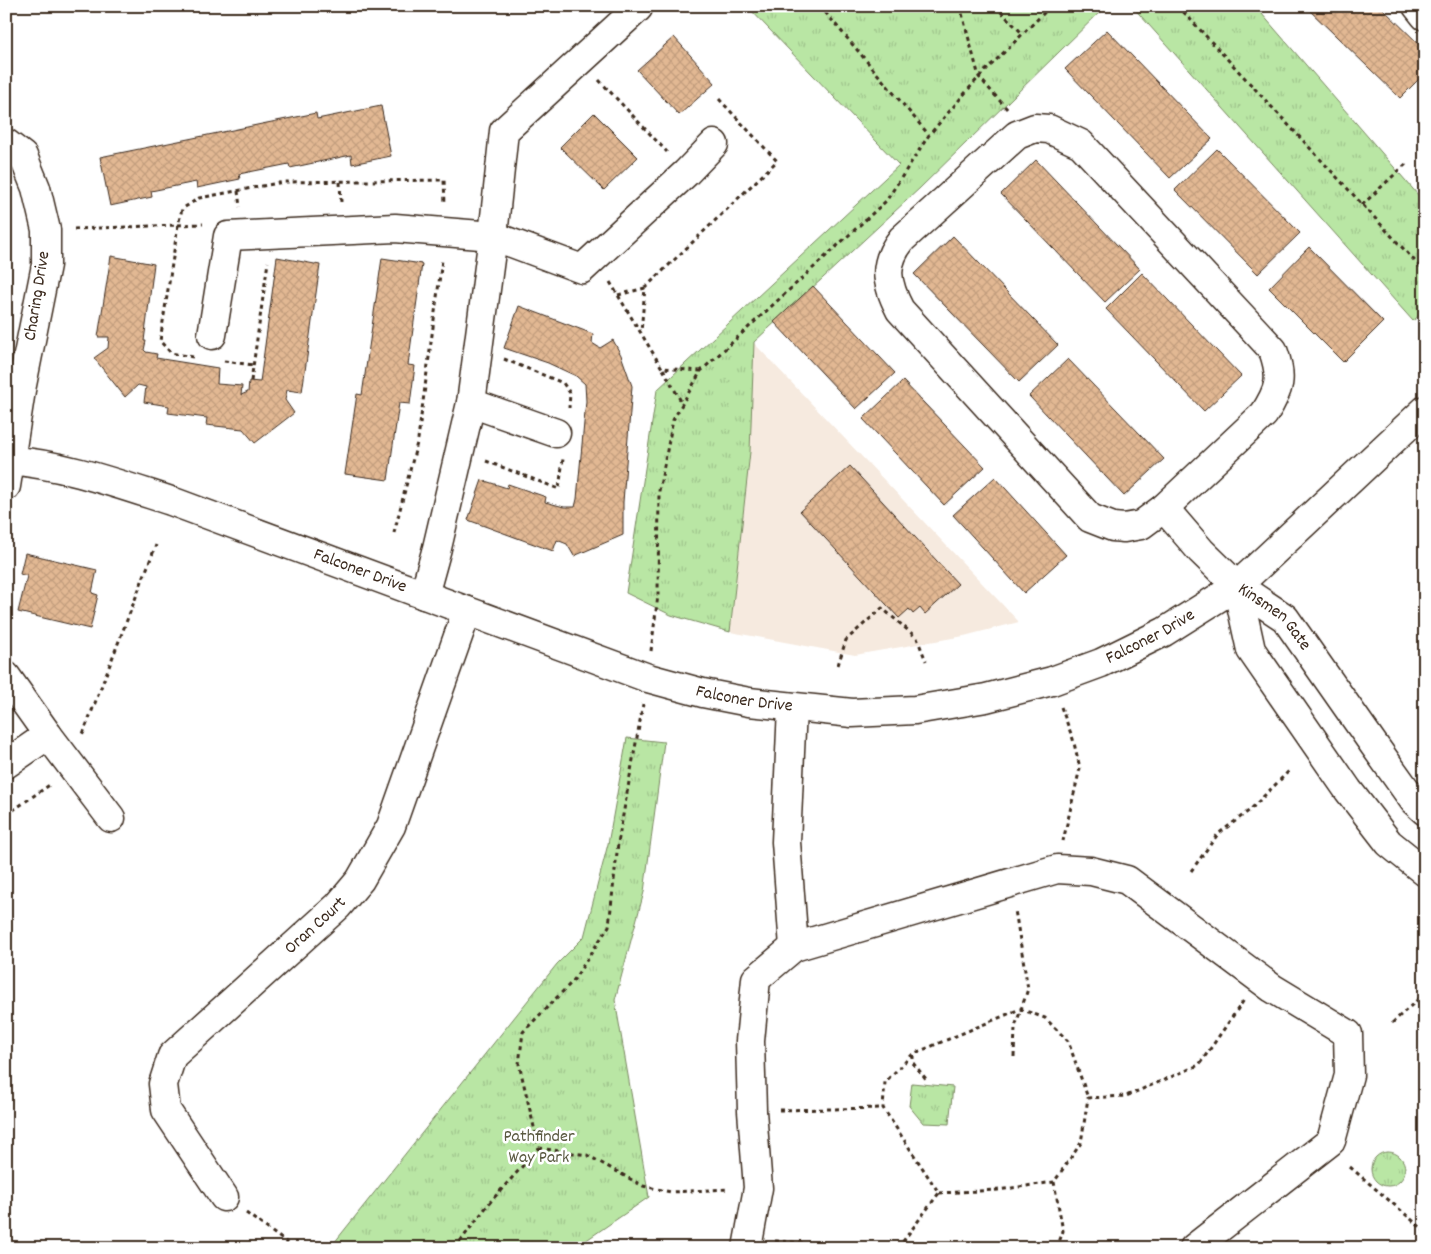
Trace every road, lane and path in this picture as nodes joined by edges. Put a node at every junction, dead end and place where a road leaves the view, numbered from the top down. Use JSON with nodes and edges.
{"nodes":[{"id":1,"x":820,"y":6,"type":"edge"},
{"id":2,"x":960,"y":6,"type":"edge"},
{"id":3,"x":995,"y":6,"type":"edge"},
{"id":4,"x":1051,"y":6,"type":"edge"},
{"id":5,"x":1178,"y":6,"type":"edge"},
{"id":6,"x":1417,"y":6,"type":"edge"},
{"id":7,"x":638,"y":8,"type":"dead end"},
{"id":8,"x":1425,"y":16,"type":"edge"},
{"id":9,"x":1023,"y":34,"type":"junction"},
{"id":10,"x":581,"y":60,"type":"junction"},
{"id":11,"x":979,"y":77,"type":"junction"},
{"id":12,"x":718,"y":98,"type":"dead end"},
{"id":13,"x":1026,"y":131,"type":"junction"},
{"id":14,"x":929,"y":135,"type":"junction"},
{"id":15,"x":6,"y":142,"type":"edge"},
{"id":16,"x":714,"y":144,"type":"dead end"},
{"id":17,"x":1406,"y":163,"type":"dead end"},
{"id":18,"x":686,"y":173,"type":"junction"},
{"id":19,"x":1362,"y":205,"type":"junction"},
{"id":20,"x":46,"y":230,"type":"junction"},
{"id":21,"x":446,"y":232,"type":"junction"},
{"id":22,"x":272,"y":234,"type":"junction"},
{"id":23,"x":228,"y":236,"type":"junction"},
{"id":24,"x":493,"y":236,"type":"junction"},
{"id":25,"x":595,"y":257,"type":"junction"},
{"id":26,"x":1425,"y":272,"type":"edge"},
{"id":27,"x":645,"y":288,"type":"junction"},
{"id":28,"x":618,"y":295,"type":"junction"},
{"id":29,"x":641,"y":332,"type":"junction"},
{"id":30,"x":212,"y":335,"type":"dead end"},
{"id":31,"x":662,"y":368,"type":"junction"},
{"id":32,"x":701,"y":371,"type":"junction"},
{"id":33,"x":251,"y":381,"type":"dead end"},
{"id":34,"x":471,"y":403,"type":"junction"},
{"id":35,"x":682,"y":403,"type":"junction"},
{"id":36,"x":1425,"y":410,"type":"edge"},
{"id":37,"x":556,"y":433,"type":"dead end"},
{"id":38,"x":8,"y":469,"type":"edge"},
{"id":39,"x":1164,"y":508,"type":"junction"},
{"id":40,"x":394,"y":534,"type":"dead end"},
{"id":41,"x":156,"y":545,"type":"dead end"},
{"id":42,"x":1237,"y":586,"type":"junction"},
{"id":43,"x":424,"y":595,"type":"junction"},
{"id":44,"x":467,"y":611,"type":"junction"},
{"id":45,"x":926,"y":661,"type":"dead end"},
{"id":46,"x":838,"y":665,"type":"dead end"},
{"id":47,"x":6,"y":676,"type":"edge"},
{"id":48,"x":648,"y":678,"type":"junction"},
{"id":49,"x":1052,"y":681,"type":"junction"},
{"id":50,"x":792,"y":708,"type":"junction"},
{"id":51,"x":48,"y":735,"type":"junction"},
{"id":52,"x":6,"y":764,"type":"edge"},
{"id":53,"x":71,"y":765,"type":"junction"},
{"id":54,"x":1290,"y":770,"type":"dead end"},
{"id":55,"x":1425,"y":811,"type":"edge"},
{"id":56,"x":6,"y":814,"type":"edge"},
{"id":57,"x":111,"y":818,"type":"dead end"},
{"id":58,"x":1057,"y":869,"type":"junction"},
{"id":59,"x":1191,"y":872,"type":"dead end"},
{"id":60,"x":1425,"y":872,"type":"edge"},
{"id":61,"x":1010,"y":882,"type":"junction"},
{"id":62,"x":794,"y":947,"type":"junction"},
{"id":63,"x":1259,"y":978,"type":"junction"},
{"id":64,"x":1425,"y":993,"type":"edge"},
{"id":65,"x":1020,"y":1009,"type":"junction"},
{"id":66,"x":1392,"y":1022,"type":"dead end"},
{"id":67,"x":913,"y":1054,"type":"junction"},
{"id":68,"x":1014,"y":1057,"type":"dead end"},
{"id":69,"x":927,"y":1080,"type":"dead end"},
{"id":70,"x":1088,"y":1098,"type":"junction"},
{"id":71,"x":883,"y":1108,"type":"junction"},
{"id":72,"x":752,"y":1111,"type":"junction"},
{"id":73,"x":539,"y":1148,"type":"junction"},
{"id":74,"x":1350,"y":1167,"type":"dead end"},
{"id":75,"x":1054,"y":1182,"type":"junction"},
{"id":76,"x":758,"y":1188,"type":"junction"},
{"id":77,"x":939,"y":1193,"type":"junction"},
{"id":78,"x":224,"y":1197,"type":"joint"},
{"id":79,"x":1425,"y":1231,"type":"edge"},
{"id":80,"x":748,"y":1243,"type":"edge"},
{"id":81,"x":294,"y":1248,"type":"edge"},
{"id":82,"x":455,"y":1248,"type":"edge"},
{"id":83,"x":870,"y":1248,"type":"edge"},
{"id":84,"x":898,"y":1248,"type":"edge"},
{"id":85,"x":1057,"y":1248,"type":"edge"},
{"id":86,"x":1194,"y":1248,"type":"edge"}],
"edges":[{"from":1,"to":14,"type":"path"},
{"from":2,"to":11,"type":"path"},
{"from":3,"to":9,"type":"path"},
{"from":4,"to":9,"type":"path"},
{"from":5,"to":19,"type":"path"},
{"from":6,"to":8,"type":"street"},
{"from":7,"to":10,"type":"street"},
{"from":9,"to":11,"type":"path"},
{"from":10,"to":18,"type":"path"},
{"from":10,"to":24,"type":"street"},
{"from":11,"to":13,"type":"path"},
{"from":11,"to":14,"type":"path"},
{"from":12,"to":27,"type":"path"},
{"from":13,"to":39,"type":"street"},
{"from":13,"to":39,"type":"street"},
{"from":14,"to":32,"type":"path"},
{"from":15,"to":20,"type":"street","name":"Charing Drive"},
{"from":16,"to":18,"type":"street"},
{"from":17,"to":19,"type":"path"},
{"from":18,"to":25,"type":"street"},
{"from":19,"to":26,"type":"path"},
{"from":20,"to":23,"type":"path"},
{"from":20,"to":38,"type":"street","name":"Charing Drive"},
{"from":21,"to":22,"type":"street"},
{"from":21,"to":24,"type":"street"},
{"from":21,"to":40,"type":"path"},
{"from":22,"to":23,"type":"street"},
{"from":22,"to":33,"type":"path"},
{"from":23,"to":30,"type":"street"},
{"from":24,"to":25,"type":"street"},
{"from":24,"to":34,"type":"street"},
{"from":25,"to":28,"type":"path"},
{"from":27,"to":28,"type":"path"},
{"from":27,"to":29,"type":"path"},
{"from":28,"to":29,"type":"path"},
{"from":29,"to":31,"type":"path"},
{"from":31,"to":32,"type":"path"},
{"from":31,"to":35,"type":"path"},
{"from":32,"to":35,"type":"path"},
{"from":34,"to":37,"type":"street"},
{"from":34,"to":43,"type":"street"},
{"from":35,"to":48,"type":"path"},
{"from":36,"to":42,"type":"street","name":"Falconer Drive"},
{"from":38,"to":43,"type":"street","name":"Falconer Drive"},
{"from":39,"to":42,"type":"street"},
{"from":41,"to":53,"type":"path"},
{"from":42,"to":49,"type":"street","name":"Falconer Drive"},
{"from":42,"to":55,"type":"street","name":"Kinsmen Gate"},
{"from":42,"to":60,"type":"street","name":"Kinsmen Gate"},
{"from":43,"to":44,"type":"street","name":"Falconer Drive"},
{"from":44,"to":48,"type":"street","name":"Falconer Drive"},
{"from":44,"to":78,"type":"street","name":"Oran Court"},
{"from":45,"to":46,"type":"path"},
{"from":47,"to":51,"type":"street"},
{"from":48,"to":50,"type":"street","name":"Falconer Drive"},
{"from":48,"to":73,"type":"path"},
{"from":49,"to":50,"type":"street","name":"Falconer Drive"},
{"from":49,"to":58,"type":"path"},
{"from":50,"to":62,"type":"street"},
{"from":51,"to":52,"type":"street"},
{"from":51,"to":53,"type":"street"},
{"from":53,"to":56,"type":"path"},
{"from":53,"to":57,"type":"street"},
{"from":54,"to":59,"type":"path"},
{"from":58,"to":61,"type":"street"},
{"from":58,"to":63,"type":"street"},
{"from":61,"to":62,"type":"street"},
{"from":61,"to":65,"type":"path"},
{"from":62,"to":72,"type":"street"},
{"from":63,"to":70,"type":"path"},
{"from":63,"to":86,"type":"street"},
{"from":64,"to":66,"type":"path"},
{"from":65,"to":67,"type":"path"},
{"from":65,"to":68,"type":"path"},
{"from":65,"to":70,"type":"path"},
{"from":67,"to":69,"type":"path"},
{"from":67,"to":71,"type":"path"},
{"from":70,"to":75,"type":"path"},
{"from":71,"to":72,"type":"path"},
{"from":71,"to":77,"type":"path"},
{"from":72,"to":76,"type":"street"},
{"from":73,"to":76,"type":"path"},
{"from":73,"to":82,"type":"path"},
{"from":74,"to":79,"type":"path"},
{"from":75,"to":77,"type":"path"},
{"from":75,"to":85,"type":"path"},
{"from":76,"to":80,"type":"street"},
{"from":77,"to":84,"type":"path"},
{"from":78,"to":81,"type":"path"},
{"from":80,"to":83,"type":"path"}]}
